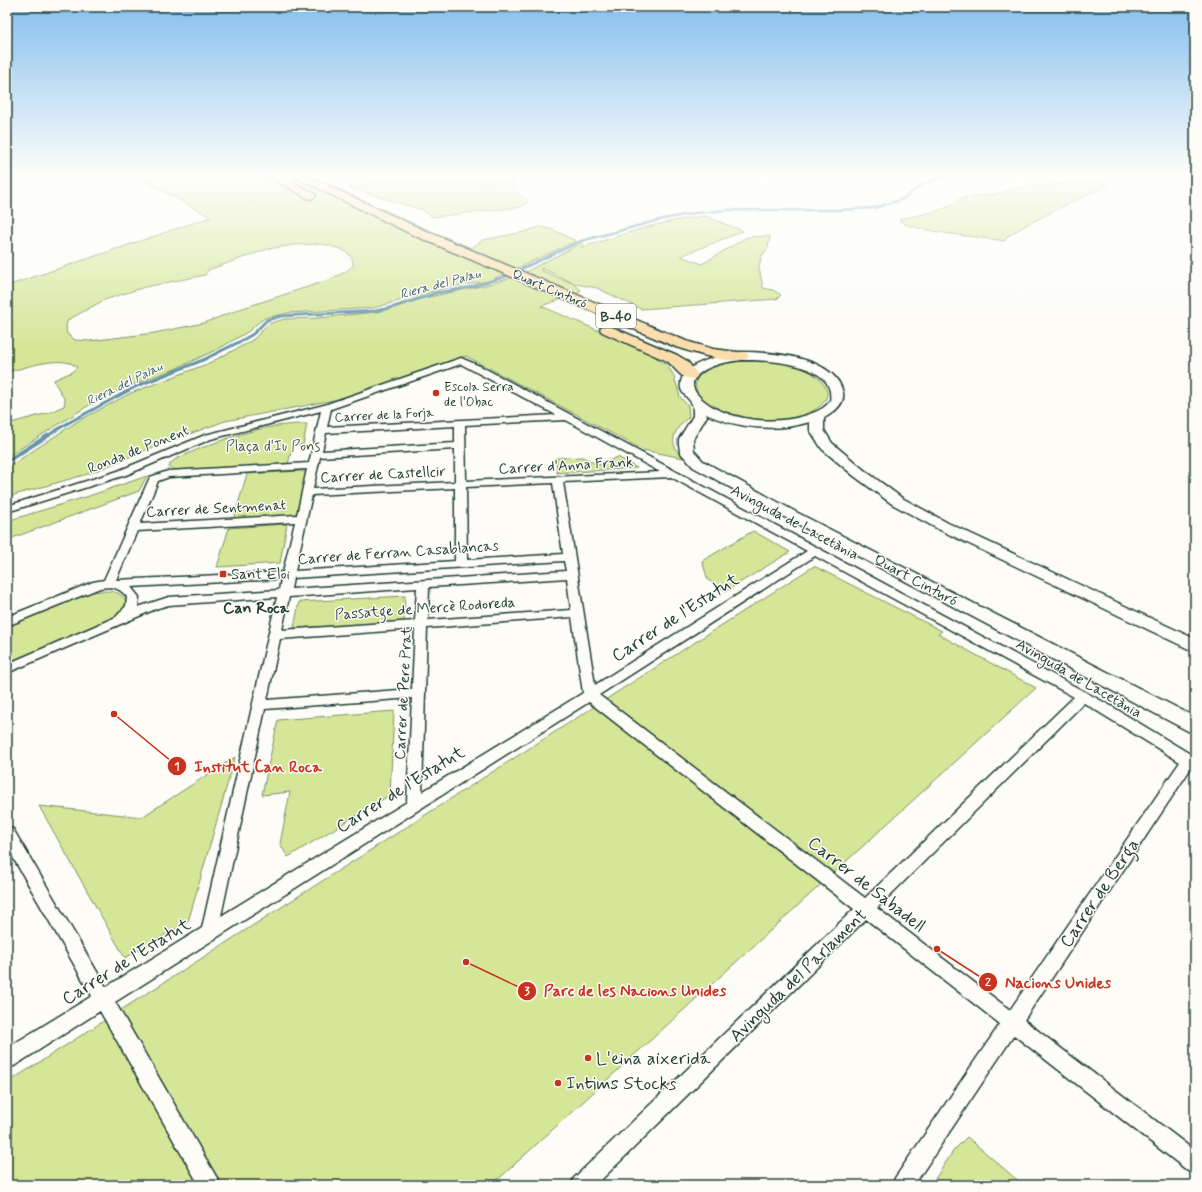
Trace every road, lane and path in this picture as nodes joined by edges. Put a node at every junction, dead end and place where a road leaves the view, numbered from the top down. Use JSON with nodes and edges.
{"nodes":[{"id":1,"x":417,"y":232,"type":"edge"},
{"id":2,"x":443,"y":256,"type":"dead end"},
{"id":3,"x":472,"y":269,"type":"dead end"},
{"id":4,"x":593,"y":322,"type":"dead end"},
{"id":5,"x":741,"y":356,"type":"junction"},
{"id":6,"x":461,"y":361,"type":"joint"},
{"id":7,"x":690,"y":375,"type":"junction"},
{"id":8,"x":698,"y":404,"type":"junction"},
{"id":9,"x":327,"y":407,"type":"junction"},
{"id":10,"x":817,"y":416,"type":"junction"},
{"id":11,"x":567,"y":417,"type":"junction"},
{"id":12,"x":324,"y":418,"type":"junction"},
{"id":13,"x":280,"y":419,"type":"junction"},
{"id":14,"x":460,"y":423,"type":"junction"},
{"id":15,"x":321,"y":430,"type":"junction"},
{"id":16,"x":460,"y":446,"type":"junction"},
{"id":17,"x":316,"y":454,"type":"junction"},
{"id":18,"x":313,"y":466,"type":"junction"},
{"id":19,"x":674,"y":474,"type":"junction"},
{"id":20,"x":558,"y":481,"type":"junction"},
{"id":21,"x":460,"y":486,"type":"junction"},
{"id":22,"x":307,"y":492,"type":"junction"},
{"id":23,"x":7,"y":509,"type":"edge"},
{"id":24,"x":301,"y":518,"type":"junction"},
{"id":25,"x":133,"y":528,"type":"junction"},
{"id":26,"x":814,"y":551,"type":"junction"},
{"id":27,"x":569,"y":557,"type":"junction"},
{"id":28,"x":461,"y":564,"type":"junction"},
{"id":29,"x":572,"y":574,"type":"junction"},
{"id":30,"x":288,"y":575,"type":"junction"},
{"id":31,"x":423,"y":583,"type":"junction"},
{"id":32,"x":113,"y":584,"type":"junction"},
{"id":33,"x":284,"y":592,"type":"junction"},
{"id":34,"x":577,"y":613,"type":"junction"},
{"id":35,"x":7,"y":622,"type":"edge"},
{"id":36,"x":117,"y":622,"type":"junction"},
{"id":37,"x":422,"y":623,"type":"junction"},
{"id":38,"x":274,"y":635,"type":"junction"},
{"id":39,"x":1195,"y":646,"type":"edge"},
{"id":40,"x":7,"y":669,"type":"edge"},
{"id":41,"x":418,"y":693,"type":"junction"},
{"id":42,"x":590,"y":695,"type":"junction"},
{"id":43,"x":1082,"y":697,"type":"junction"},
{"id":44,"x":259,"y":705,"type":"junction"},
{"id":45,"x":1195,"y":726,"type":"edge"},
{"id":46,"x":1192,"y":762,"type":"edge"},
{"id":47,"x":414,"y":804,"type":"junction"},
{"id":48,"x":7,"y":833,"type":"edge"},
{"id":49,"x":867,"y":909,"type":"junction"},
{"id":50,"x":209,"y":932,"type":"junction"},
{"id":51,"x":103,"y":999,"type":"junction"},
{"id":52,"x":1013,"y":1022,"type":"junction"},
{"id":53,"x":7,"y":1059,"type":"edge"},
{"id":54,"x":1195,"y":1164,"type":"edge"},
{"id":55,"x":211,"y":1185,"type":"edge"},
{"id":56,"x":581,"y":1185,"type":"edge"},
{"id":57,"x":902,"y":1185,"type":"edge"}],
"edges":[{"from":1,"to":5,"type":"highway","name":"Quart Cinturó","number":"B-40"},
{"from":2,"to":3,"type":"highway"},
{"from":4,"to":7,"type":"highway","name":"Quart Cinturó","number":"B-40"},
{"from":5,"to":7,"type":"main road"},
{"from":5,"to":10,"type":"main road"},
{"from":6,"to":9,"type":"street","name":"Ronda de Ponent"},
{"from":6,"to":11,"type":"street","name":"Avinguda de Lacetània"},
{"from":7,"to":8,"type":"main road"},
{"from":8,"to":10,"type":"main road"},
{"from":8,"to":45,"type":"main road","name":"Quart Cinturó"},
{"from":9,"to":12,"type":"street"},
{"from":9,"to":13,"type":"street","name":"Ronda de Ponent"},
{"from":10,"to":39,"type":"main road"},
{"from":11,"to":14,"type":"street","name":"Carrer de la Forja"},
{"from":11,"to":19,"type":"street","name":"Avinguda de Lacetània"},
{"from":12,"to":13,"type":"street","name":"Ronda de Ponent"},
{"from":12,"to":15,"type":"street"},
{"from":13,"to":23,"type":"street","name":"Ronda de Ponent"},
{"from":14,"to":15,"type":"street","name":"Carrer de la Forja"},
{"from":14,"to":16,"type":"street"},
{"from":15,"to":17,"type":"street"},
{"from":16,"to":17,"type":"street"},
{"from":16,"to":21,"type":"street"},
{"from":17,"to":18,"type":"street"},
{"from":18,"to":22,"type":"street"},
{"from":18,"to":25,"type":"street"},
{"from":19,"to":20,"type":"street","name":"Carrer d'Anna Frank"},
{"from":19,"to":26,"type":"street","name":"Avinguda de Lacetània"},
{"from":20,"to":21,"type":"street","name":"Carrer d'Anna Frank"},
{"from":20,"to":27,"type":"street"},
{"from":21,"to":22,"type":"street","name":"Carrer de Castellcir"},
{"from":21,"to":28,"type":"street"},
{"from":22,"to":24,"type":"street"},
{"from":24,"to":25,"type":"street","name":"Carrer de Sentmenat"},
{"from":24,"to":30,"type":"street"},
{"from":25,"to":32,"type":"street"},
{"from":26,"to":42,"type":"street","name":"Carrer de l'Estatut"},
{"from":26,"to":43,"type":"street","name":"Avinguda de Lacetània"},
{"from":27,"to":28,"type":"street","name":"Carrer de Ferran Casablancas"},
{"from":27,"to":29,"type":"street"},
{"from":28,"to":30,"type":"street","name":"Carrer de Ferran Casablancas"},
{"from":29,"to":31,"type":"street"},
{"from":29,"to":34,"type":"street"},
{"from":30,"to":32,"type":"street","name":"Carrer de Ferran Casablancas"},
{"from":30,"to":33,"type":"street"},
{"from":31,"to":33,"type":"street"},
{"from":31,"to":37,"type":"street","name":"Carrer de Pere Prat"},
{"from":32,"to":35,"type":"street","name":"Carrer de Ferran Casablancas"},
{"from":32,"to":36,"type":"street"},
{"from":33,"to":36,"type":"street"},
{"from":33,"to":38,"type":"street"},
{"from":34,"to":37,"type":"street","name":"Passatge de Mercè Rodoreda"},
{"from":34,"to":42,"type":"street"},
{"from":36,"to":40,"type":"street"},
{"from":37,"to":38,"type":"street","name":"Passatge de Mercè Rodoreda"},
{"from":37,"to":41,"type":"street","name":"Carrer de Pere Prat"},
{"from":38,"to":44,"type":"street"},
{"from":41,"to":44,"type":"street"},
{"from":41,"to":47,"type":"street","name":"Carrer de Pere Prat"},
{"from":42,"to":47,"type":"street","name":"Carrer de l'Estatut"},
{"from":42,"to":49,"type":"street","name":"Carrer de Sabadell"},
{"from":43,"to":46,"type":"street","name":"Avinguda de Lacetània"},
{"from":43,"to":49,"type":"street","name":"Avinguda del Parlament"},
{"from":44,"to":50,"type":"street"},
{"from":46,"to":52,"type":"street","name":"Carrer de Berga"},
{"from":47,"to":50,"type":"street","name":"Carrer de l'Estatut"},
{"from":48,"to":51,"type":"street"},
{"from":49,"to":52,"type":"street","name":"Carrer de Sabadell"},
{"from":49,"to":56,"type":"street","name":"Avinguda del Parlament"},
{"from":50,"to":51,"type":"street","name":"Carrer de l'Estatut"},
{"from":51,"to":53,"type":"street","name":"Carrer de l'Estatut"},
{"from":51,"to":55,"type":"street"},
{"from":52,"to":54,"type":"street","name":"Carrer de Sabadell"},
{"from":52,"to":57,"type":"street","name":"Carrer de Berga"}]}
